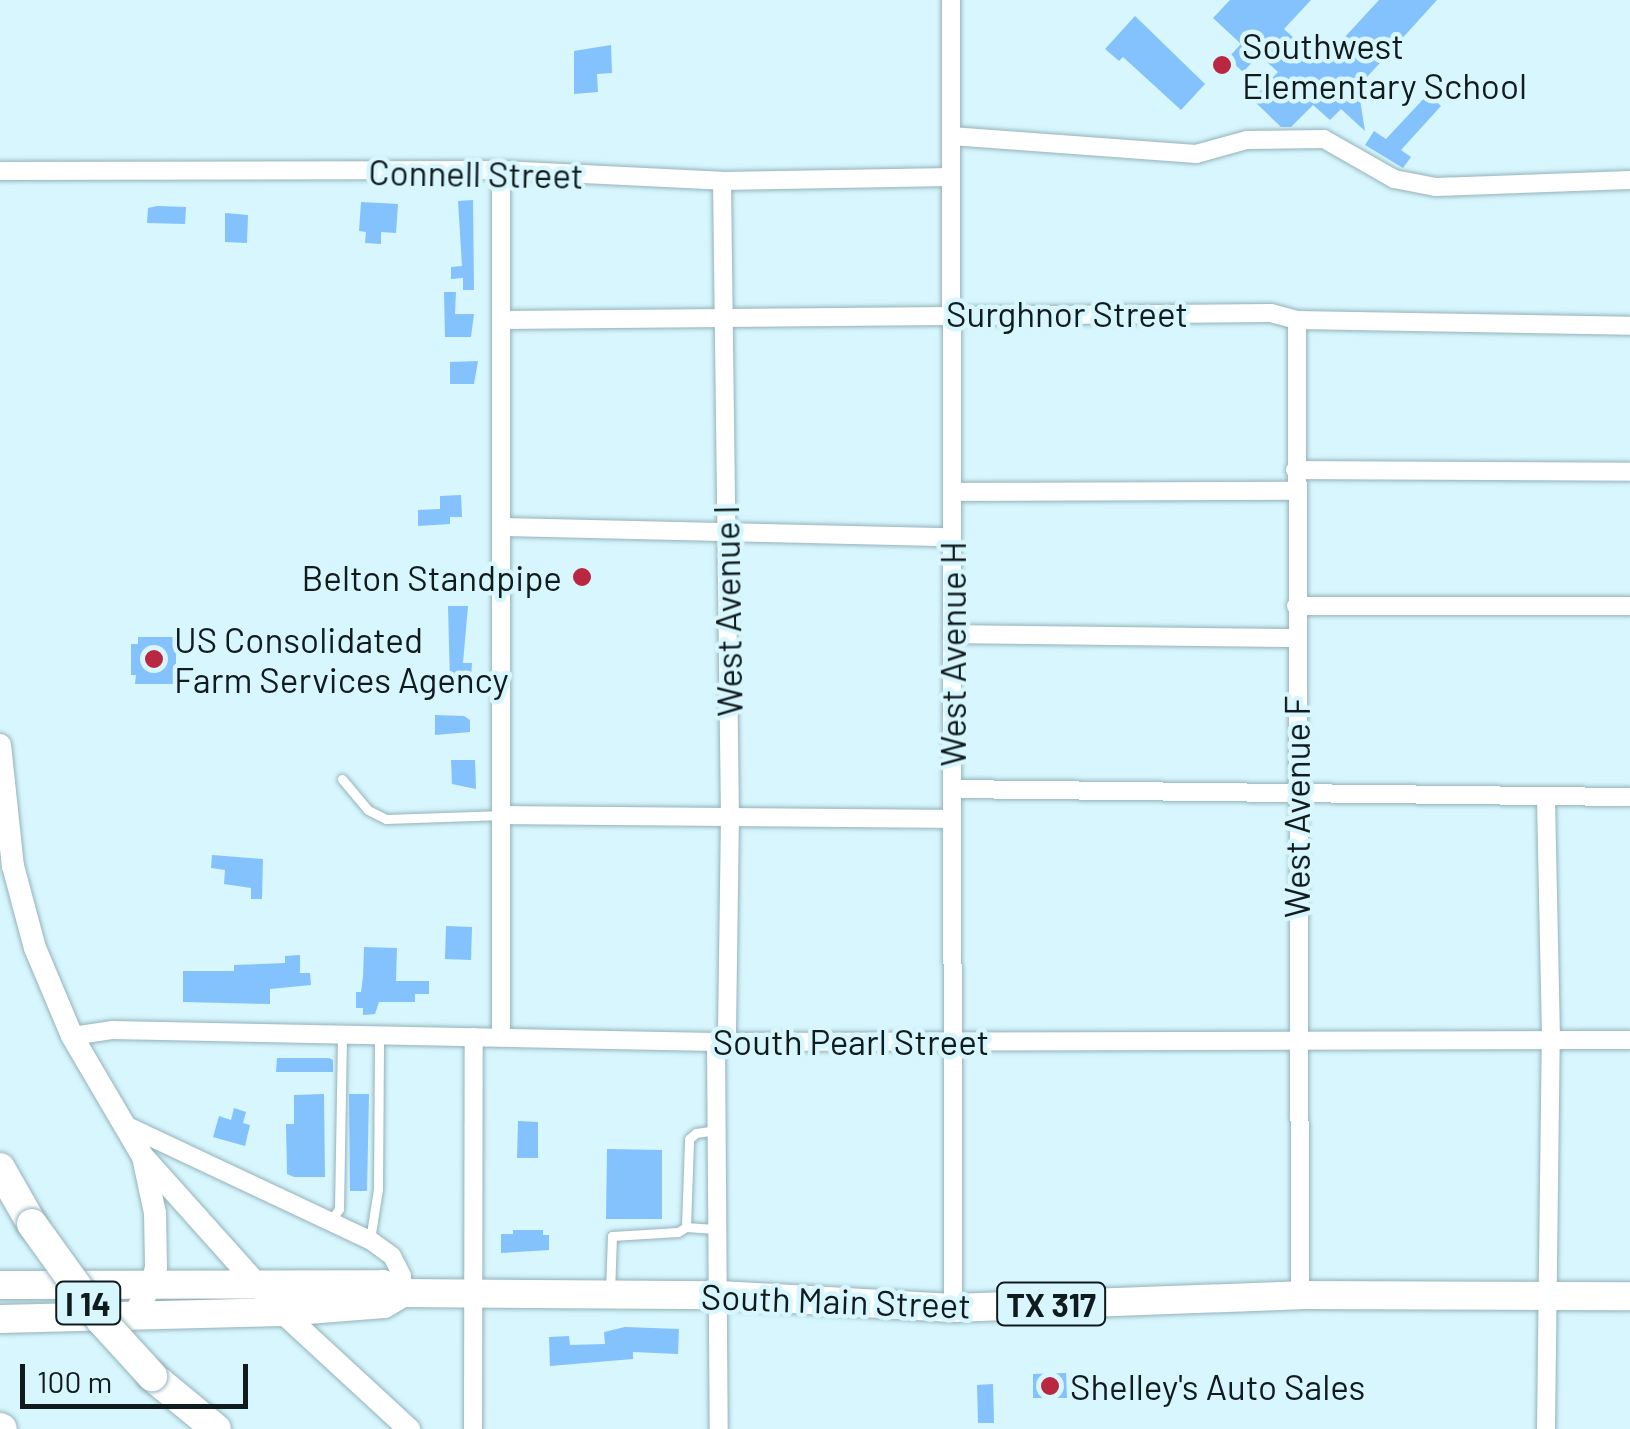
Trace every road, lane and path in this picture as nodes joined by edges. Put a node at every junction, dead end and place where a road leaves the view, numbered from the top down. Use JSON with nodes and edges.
{"nodes":[{"id":1,"x":950,"y":0,"type":"edge"},
{"id":2,"x":951,"y":136,"type":"junction"},
{"id":3,"x":501,"y":170,"type":"junction"},
{"id":4,"x":0,"y":171,"type":"edge"},
{"id":5,"x":951,"y":177,"type":"junction"},
{"id":6,"x":722,"y":180,"type":"junction"},
{"id":7,"x":1630,"y":180,"type":"edge"},
{"id":8,"x":951,"y":313,"type":"junction"},
{"id":9,"x":502,"y":320,"type":"junction"},
{"id":10,"x":1297,"y":320,"type":"junction"},
{"id":11,"x":724,"y":321,"type":"junction"},
{"id":12,"x":1630,"y":326,"type":"edge"},
{"id":13,"x":1295,"y":470,"type":"junction"},
{"id":14,"x":1630,"y":472,"type":"edge"},
{"id":15,"x":1294,"y":491,"type":"junction"},
{"id":16,"x":952,"y":492,"type":"junction"},
{"id":17,"x":502,"y":527,"type":"junction"},
{"id":18,"x":725,"y":533,"type":"junction"},
{"id":19,"x":952,"y":537,"type":"junction"},
{"id":20,"x":1296,"y":606,"type":"junction"},
{"id":21,"x":1630,"y":606,"type":"edge"},
{"id":22,"x":952,"y":634,"type":"junction"},
{"id":23,"x":1296,"y":638,"type":"junction"},
{"id":24,"x":0,"y":745,"type":"edge"},
{"id":25,"x":342,"y":779,"type":"dead end"},
{"id":26,"x":952,"y":790,"type":"junction"},
{"id":27,"x":1297,"y":792,"type":"junction"},
{"id":28,"x":1546,"y":796,"type":"junction"},
{"id":29,"x":1630,"y":798,"type":"edge"},
{"id":30,"x":504,"y":815,"type":"junction"},
{"id":31,"x":730,"y":816,"type":"junction"},
{"id":32,"x":952,"y":819,"type":"junction"},
{"id":33,"x":342,"y":1035,"type":"junction"},
{"id":34,"x":72,"y":1036,"type":"junction"},
{"id":35,"x":379,"y":1036,"type":"junction"},
{"id":36,"x":474,"y":1037,"type":"junction"},
{"id":37,"x":501,"y":1037,"type":"junction"},
{"id":38,"x":1296,"y":1038,"type":"junction"},
{"id":39,"x":1551,"y":1038,"type":"junction"},
{"id":40,"x":1630,"y":1040,"type":"edge"},
{"id":41,"x":722,"y":1042,"type":"junction"},
{"id":42,"x":952,"y":1042,"type":"junction"},
{"id":43,"x":122,"y":1123,"type":"junction"},
{"id":44,"x":717,"y":1130,"type":"junction"},
{"id":45,"x":143,"y":1158,"type":"junction"},
{"id":46,"x":0,"y":1168,"type":"edge"},
{"id":47,"x":332,"y":1220,"type":"junction"},
{"id":48,"x":686,"y":1227,"type":"junction"},
{"id":49,"x":719,"y":1228,"type":"junction"},
{"id":50,"x":370,"y":1240,"type":"junction"},
{"id":51,"x":152,"y":1284,"type":"junction"},
{"id":52,"x":257,"y":1284,"type":"junction"},
{"id":53,"x":0,"y":1285,"type":"edge"},
{"id":54,"x":402,"y":1293,"type":"junction"},
{"id":55,"x":610,"y":1293,"type":"junction"},
{"id":56,"x":473,"y":1295,"type":"junction"},
{"id":57,"x":1300,"y":1295,"type":"junction"},
{"id":58,"x":1546,"y":1295,"type":"junction"},
{"id":59,"x":720,"y":1296,"type":"junction"},
{"id":60,"x":1630,"y":1296,"type":"edge"},
{"id":61,"x":953,"y":1308,"type":"junction"},
{"id":62,"x":282,"y":1312,"type":"junction"},
{"id":63,"x":0,"y":1319,"type":"edge"},
{"id":64,"x":131,"y":1319,"type":"junction"},
{"id":65,"x":216,"y":1429,"type":"edge"},
{"id":66,"x":409,"y":1429,"type":"edge"},
{"id":67,"x":473,"y":1429,"type":"edge"},
{"id":68,"x":719,"y":1429,"type":"edge"},
{"id":69,"x":1546,"y":1429,"type":"edge"}],
"edges":[{"from":1,"to":2,"type":"street","name":"West Avenue H"},
{"from":2,"to":5,"type":"street","name":"West Avenue H"},
{"from":2,"to":7,"type":"street"},
{"from":3,"to":4,"type":"street","name":"Connell Street"},
{"from":3,"to":6,"type":"street","name":"Connell Street"},
{"from":3,"to":9,"type":"street"},
{"from":5,"to":6,"type":"street","name":"Connell Street"},
{"from":5,"to":8,"type":"street","name":"West Avenue H"},
{"from":6,"to":11,"type":"street","name":"West Avenue I"},
{"from":8,"to":10,"type":"street","name":"Surghnor Street"},
{"from":8,"to":11,"type":"street","name":"Surghnor Street"},
{"from":8,"to":16,"type":"street","name":"West Avenue H"},
{"from":9,"to":11,"type":"street","name":"Surghnor Street"},
{"from":9,"to":17,"type":"street"},
{"from":10,"to":12,"type":"street","name":"Surghnor Street"},
{"from":10,"to":13,"type":"street","name":"West Avenue F"},
{"from":11,"to":18,"type":"street","name":"West Avenue I"},
{"from":13,"to":14,"type":"street"},
{"from":13,"to":15,"type":"street","name":"West Avenue F"},
{"from":15,"to":16,"type":"street"},
{"from":15,"to":20,"type":"street","name":"West Avenue F"},
{"from":16,"to":19,"type":"street","name":"West Avenue H"},
{"from":17,"to":18,"type":"street"},
{"from":17,"to":30,"type":"street"},
{"from":18,"to":19,"type":"street"},
{"from":18,"to":31,"type":"street","name":"West Avenue I"},
{"from":19,"to":22,"type":"street","name":"West Avenue H"},
{"from":20,"to":21,"type":"street"},
{"from":20,"to":23,"type":"street","name":"West Avenue F"},
{"from":22,"to":23,"type":"street"},
{"from":22,"to":26,"type":"street","name":"West Avenue H"},
{"from":23,"to":27,"type":"street","name":"West Avenue F"},
{"from":24,"to":34,"type":"main road"},
{"from":25,"to":30,"type":"lane"},
{"from":26,"to":27,"type":"street"},
{"from":26,"to":32,"type":"street","name":"West Avenue H"},
{"from":27,"to":28,"type":"street"},
{"from":27,"to":38,"type":"street","name":"West Avenue F"},
{"from":28,"to":29,"type":"street"},
{"from":28,"to":39,"type":"street"},
{"from":30,"to":31,"type":"street"},
{"from":30,"to":37,"type":"street"},
{"from":31,"to":32,"type":"street"},
{"from":31,"to":41,"type":"street","name":"West Avenue I"},
{"from":32,"to":42,"type":"street","name":"West Avenue H"},
{"from":33,"to":34,"type":"street","name":"South Pearl Street"},
{"from":33,"to":35,"type":"street","name":"South Pearl Street"},
{"from":33,"to":47,"type":"lane"},
{"from":34,"to":43,"type":"main road"},
{"from":35,"to":36,"type":"street","name":"South Pearl Street"},
{"from":35,"to":50,"type":"lane"},
{"from":36,"to":37,"type":"street","name":"South Pearl Street"},
{"from":36,"to":56,"type":"street"},
{"from":37,"to":41,"type":"street","name":"South Pearl Street"},
{"from":38,"to":39,"type":"street","name":"South Pearl Street"},
{"from":38,"to":42,"type":"street","name":"South Pearl Street"},
{"from":38,"to":57,"type":"street","name":"West Avenue F"},
{"from":39,"to":40,"type":"street","name":"South Pearl Street"},
{"from":39,"to":58,"type":"street"},
{"from":41,"to":42,"type":"street","name":"South Pearl Street"},
{"from":41,"to":44,"type":"street","name":"West Avenue I"},
{"from":42,"to":61,"type":"street","name":"West Avenue H"},
{"from":43,"to":45,"type":"main road"},
{"from":43,"to":47,"type":"street"},
{"from":44,"to":48,"type":"lane"},
{"from":44,"to":49,"type":"street","name":"West Avenue I"},
{"from":45,"to":51,"type":"main road"},
{"from":45,"to":52,"type":"main road"},
{"from":46,"to":65,"type":"highway","number":"I 14","bridge":true},
{"from":47,"to":50,"type":"street"},
{"from":48,"to":49,"type":"lane"},
{"from":48,"to":55,"type":"lane"},
{"from":49,"to":59,"type":"street","name":"West Avenue I"},
{"from":50,"to":54,"type":"street"},
{"from":51,"to":52,"type":"main road","name":"South Main Street","number":"TX 317"},
{"from":51,"to":53,"type":"main road","name":"South Main Street","number":"TX 317"},
{"from":51,"to":64,"type":"main road"},
{"from":52,"to":54,"type":"main road","name":"South Main Street","number":"TX 317"},
{"from":52,"to":62,"type":"main road"},
{"from":54,"to":56,"type":"main road","name":"South Main Street","number":"TX 317"},
{"from":54,"to":62,"type":"main road","name":"South Main Street","number":"TX 317"},
{"from":55,"to":56,"type":"main road","name":"South Main Street","number":"TX 317"},
{"from":55,"to":59,"type":"main road","name":"South Main Street","number":"TX 317"},
{"from":56,"to":67,"type":"street"},
{"from":57,"to":58,"type":"main road","name":"South Main Street","number":"TX 317"},
{"from":57,"to":61,"type":"main road","name":"South Main Street","number":"TX 317"},
{"from":58,"to":60,"type":"main road","name":"South Main Street","number":"TX 317"},
{"from":58,"to":69,"type":"street"},
{"from":59,"to":61,"type":"main road","name":"South Main Street","number":"TX 317"},
{"from":59,"to":68,"type":"street","name":"West Avenue I"},
{"from":62,"to":64,"type":"main road","name":"South Main Street","number":"TX 317"},
{"from":62,"to":66,"type":"main road"},
{"from":63,"to":64,"type":"main road","name":"South Main Street","number":"TX 317"}]}
